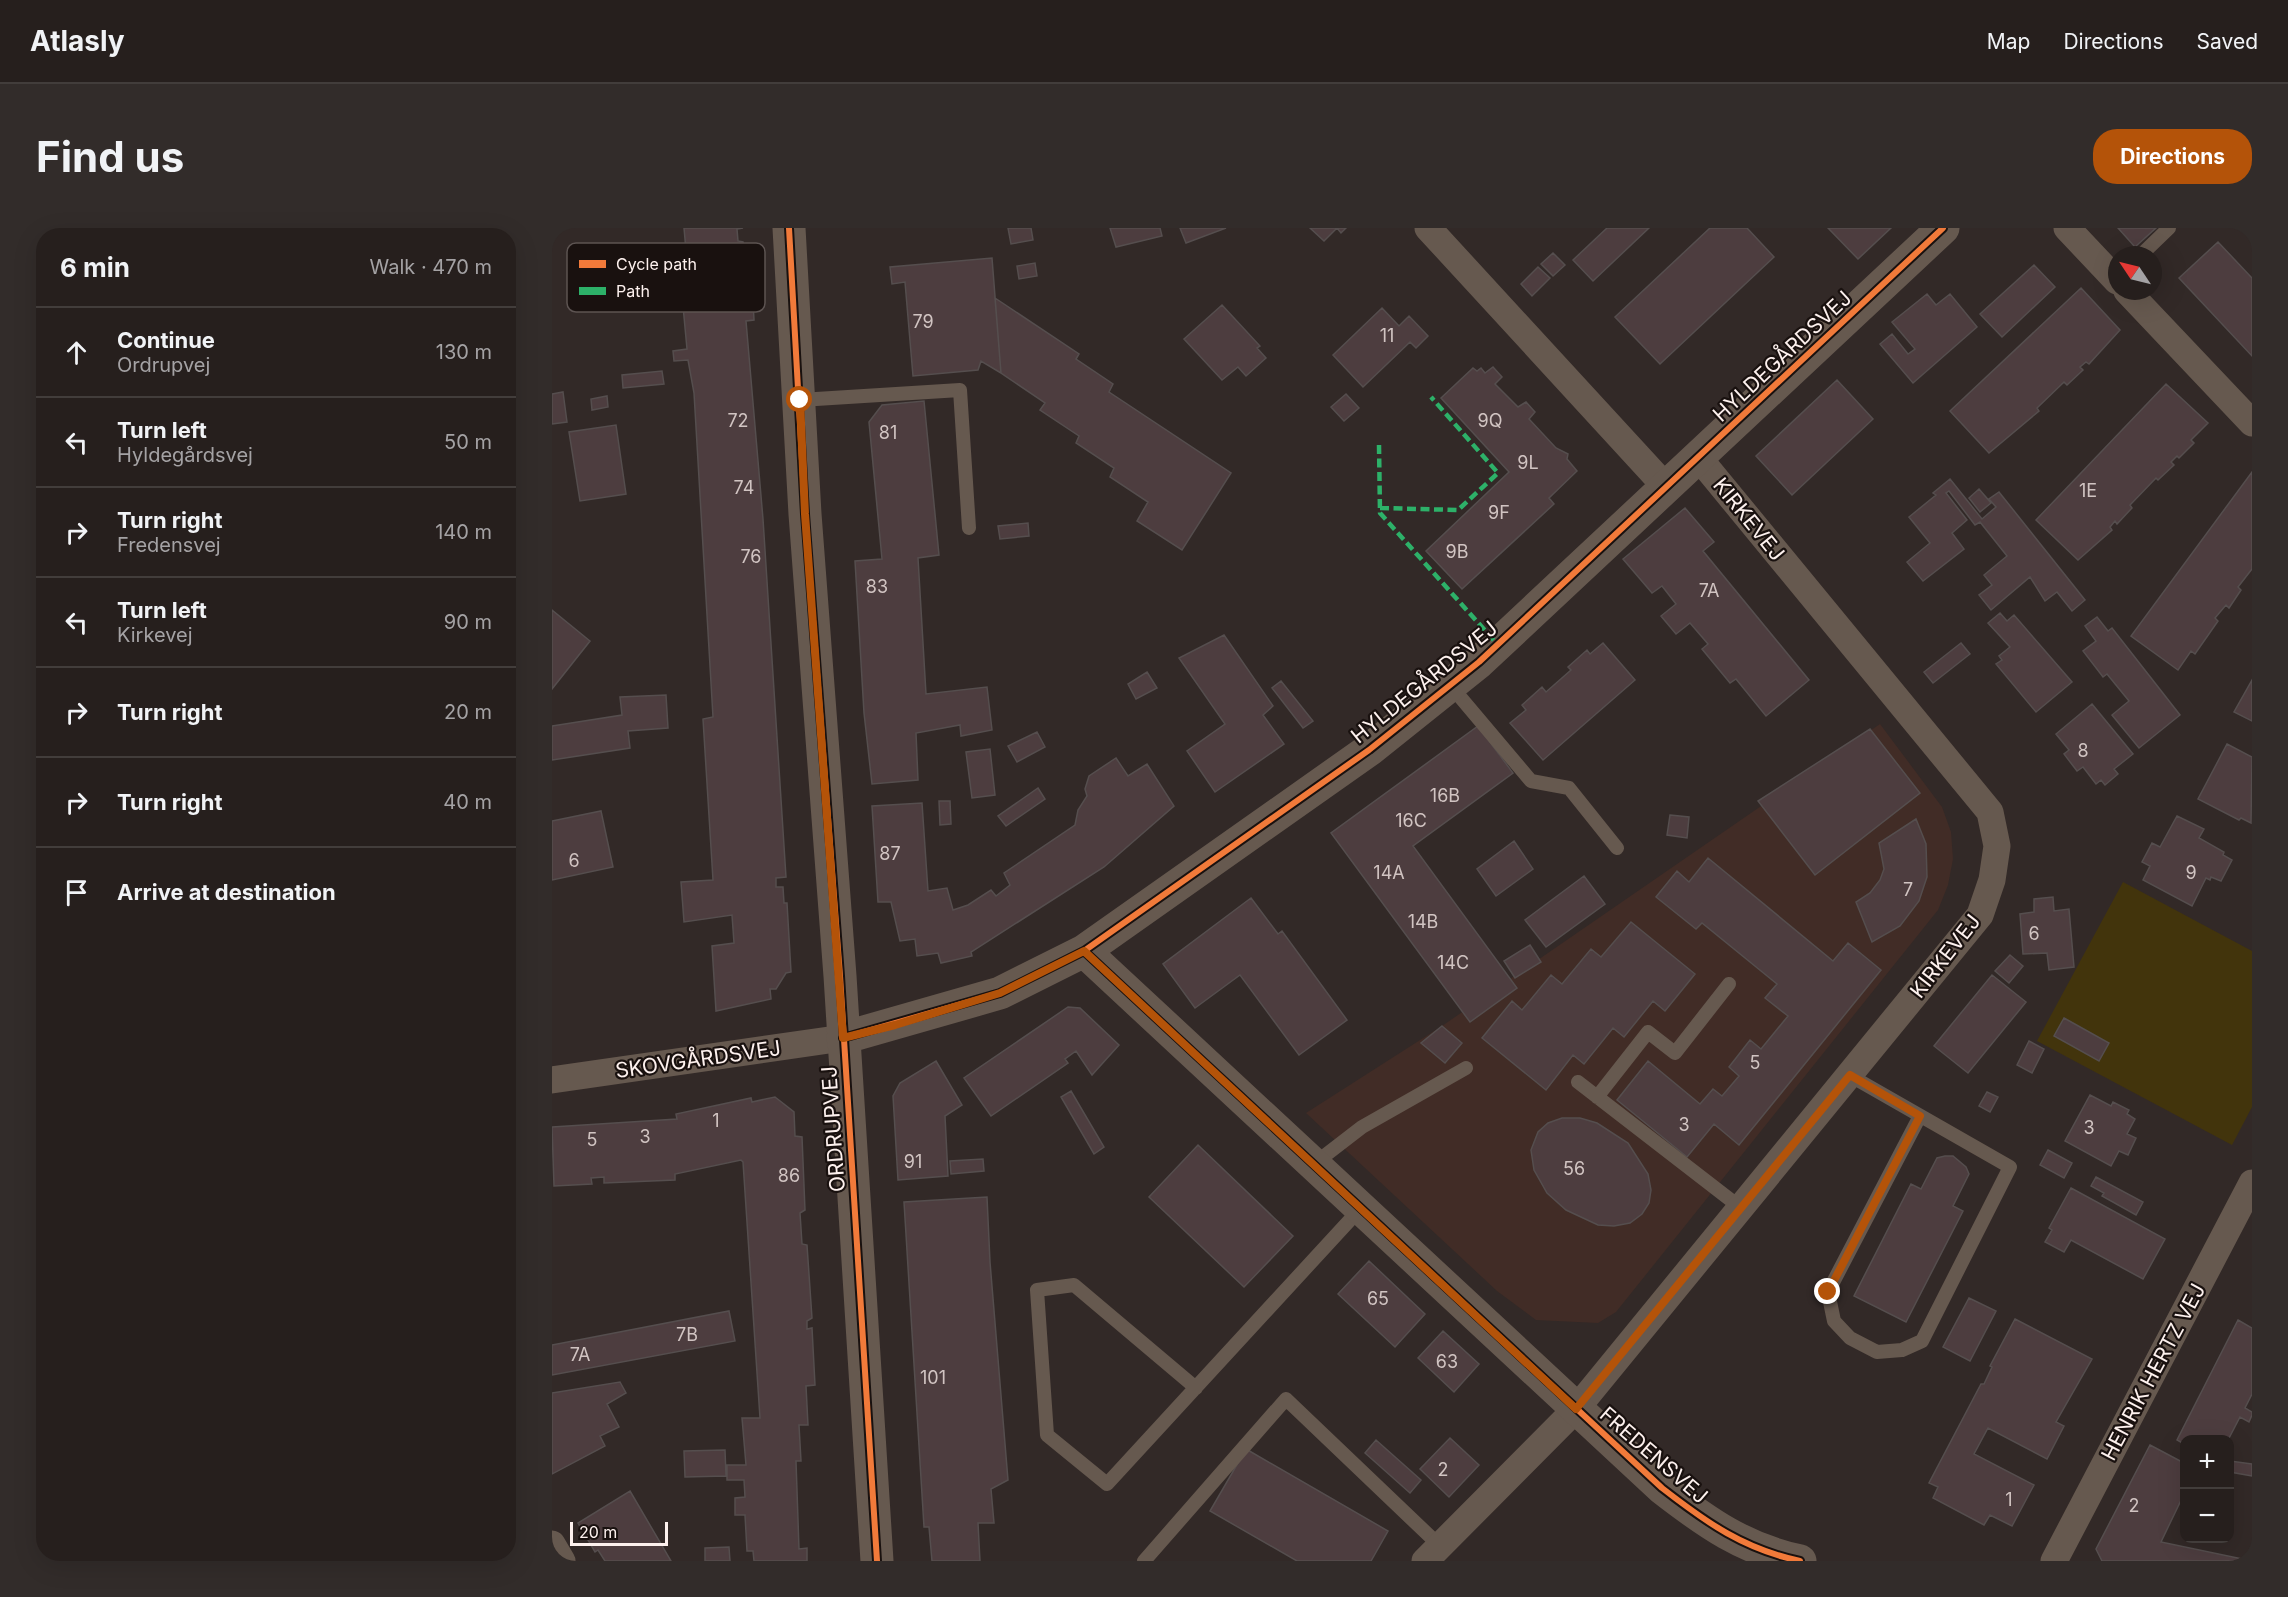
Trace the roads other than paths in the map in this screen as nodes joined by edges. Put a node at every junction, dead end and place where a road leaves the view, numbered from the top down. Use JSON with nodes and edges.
{"nodes":[{"id":1,"x":789,"y":228,"type":"edge"},
{"id":2,"x":1428,"y":228,"type":"edge"},
{"id":3,"x":1943,"y":228,"type":"edge"},
{"id":4,"x":2067,"y":228,"type":"edge"},
{"id":5,"x":2169,"y":228,"type":"edge"},
{"id":6,"x":2150,"y":246,"type":"edge"},
{"id":7,"x":2108,"y":271,"type":"edge"},
{"id":8,"x":2136,"y":300,"type":"edge"},
{"id":9,"x":800,"y":400,"type":"junction"},
{"id":10,"x":2252,"y":423,"type":"edge"},
{"id":11,"x":1698,"y":457,"type":"junction"},
{"id":12,"x":1666,"y":487,"type":"junction"},
{"id":13,"x":969,"y":528,"type":"dead end"},
{"id":14,"x":1450,"y":686,"type":"junction"},
{"id":15,"x":1617,"y":848,"type":"dead end"},
{"id":16,"x":1084,"y":951,"type":"junction"},
{"id":17,"x":1729,"y":984,"type":"dead end"},
{"id":18,"x":843,"y":1038,"type":"junction"},
{"id":19,"x":1466,"y":1068,"type":"dead end"},
{"id":20,"x":1850,"y":1075,"type":"junction"},
{"id":21,"x":552,"y":1080,"type":"edge"},
{"id":22,"x":1578,"y":1082,"type":"dead end"},
{"id":23,"x":1597,"y":1096,"type":"junction"},
{"id":24,"x":1920,"y":1116,"type":"junction"},
{"id":25,"x":1314,"y":1164,"type":"junction"},
{"id":26,"x":2252,"y":1183,"type":"edge"},
{"id":27,"x":1361,"y":1208,"type":"junction"},
{"id":28,"x":1741,"y":1208,"type":"junction"},
{"id":29,"x":1196,"y":1388,"type":"junction"},
{"id":30,"x":1576,"y":1409,"type":"junction"},
{"id":31,"x":552,"y":1544,"type":"edge"},
{"id":32,"x":1432,"y":1553,"type":"edge"},
{"id":33,"x":562,"y":1561,"type":"edge"},
{"id":34,"x":877,"y":1561,"type":"edge"},
{"id":35,"x":1144,"y":1561,"type":"edge"},
{"id":36,"x":1800,"y":1561,"type":"edge"},
{"id":37,"x":2054,"y":1561,"type":"edge"}],
"edges":[{"from":1,"to":9,"type":"street","name":"ORDRUPVEJ"},
{"from":2,"to":12,"type":"street"},
{"from":3,"to":11,"type":"street","name":"HYLDEGÅRDSVEJ"},
{"from":4,"to":7,"type":"street"},
{"from":5,"to":6,"type":"lane"},
{"from":8,"to":10,"type":"street"},
{"from":9,"to":13,"type":"lane"},
{"from":9,"to":18,"type":"street","name":"ORDRUPVEJ"},
{"from":11,"to":12,"type":"street","name":"HYLDEGÅRDSVEJ"},
{"from":11,"to":20,"type":"street","name":"KIRKEVEJ"},
{"from":12,"to":14,"type":"street","name":"HYLDEGÅRDSVEJ"},
{"from":14,"to":15,"type":"lane"},
{"from":14,"to":16,"type":"street","name":"HYLDEGÅRDSVEJ"},
{"from":16,"to":18,"type":"street","name":"HYLDEGÅRDSVEJ"},
{"from":16,"to":25,"type":"street","name":"FREDENSVEJ"},
{"from":17,"to":23,"type":"lane"},
{"from":18,"to":21,"type":"street","name":"SKOVGÅRDSVEJ"},
{"from":18,"to":34,"type":"street","name":"ORDRUPVEJ"},
{"from":19,"to":25,"type":"lane"},
{"from":20,"to":24,"type":"lane"},
{"from":20,"to":28,"type":"street","name":"KIRKEVEJ"},
{"from":22,"to":23,"type":"lane"},
{"from":23,"to":28,"type":"lane"},
{"from":24,"to":24,"type":"lane"},
{"from":25,"to":27,"type":"street","name":"FREDENSVEJ"},
{"from":26,"to":37,"type":"street","name":"HENRIK HERTZ VEJ"},
{"from":27,"to":29,"type":"lane"},
{"from":27,"to":30,"type":"street","name":"FREDENSVEJ"},
{"from":28,"to":30,"type":"street","name":"KIRKEVEJ"},
{"from":29,"to":29,"type":"lane"},
{"from":30,"to":32,"type":"street","name":"KIRKEVEJ"},
{"from":30,"to":36,"type":"street","name":"FREDENSVEJ"},
{"from":31,"to":33,"type":"street"},
{"from":32,"to":35,"type":"lane"}]}
